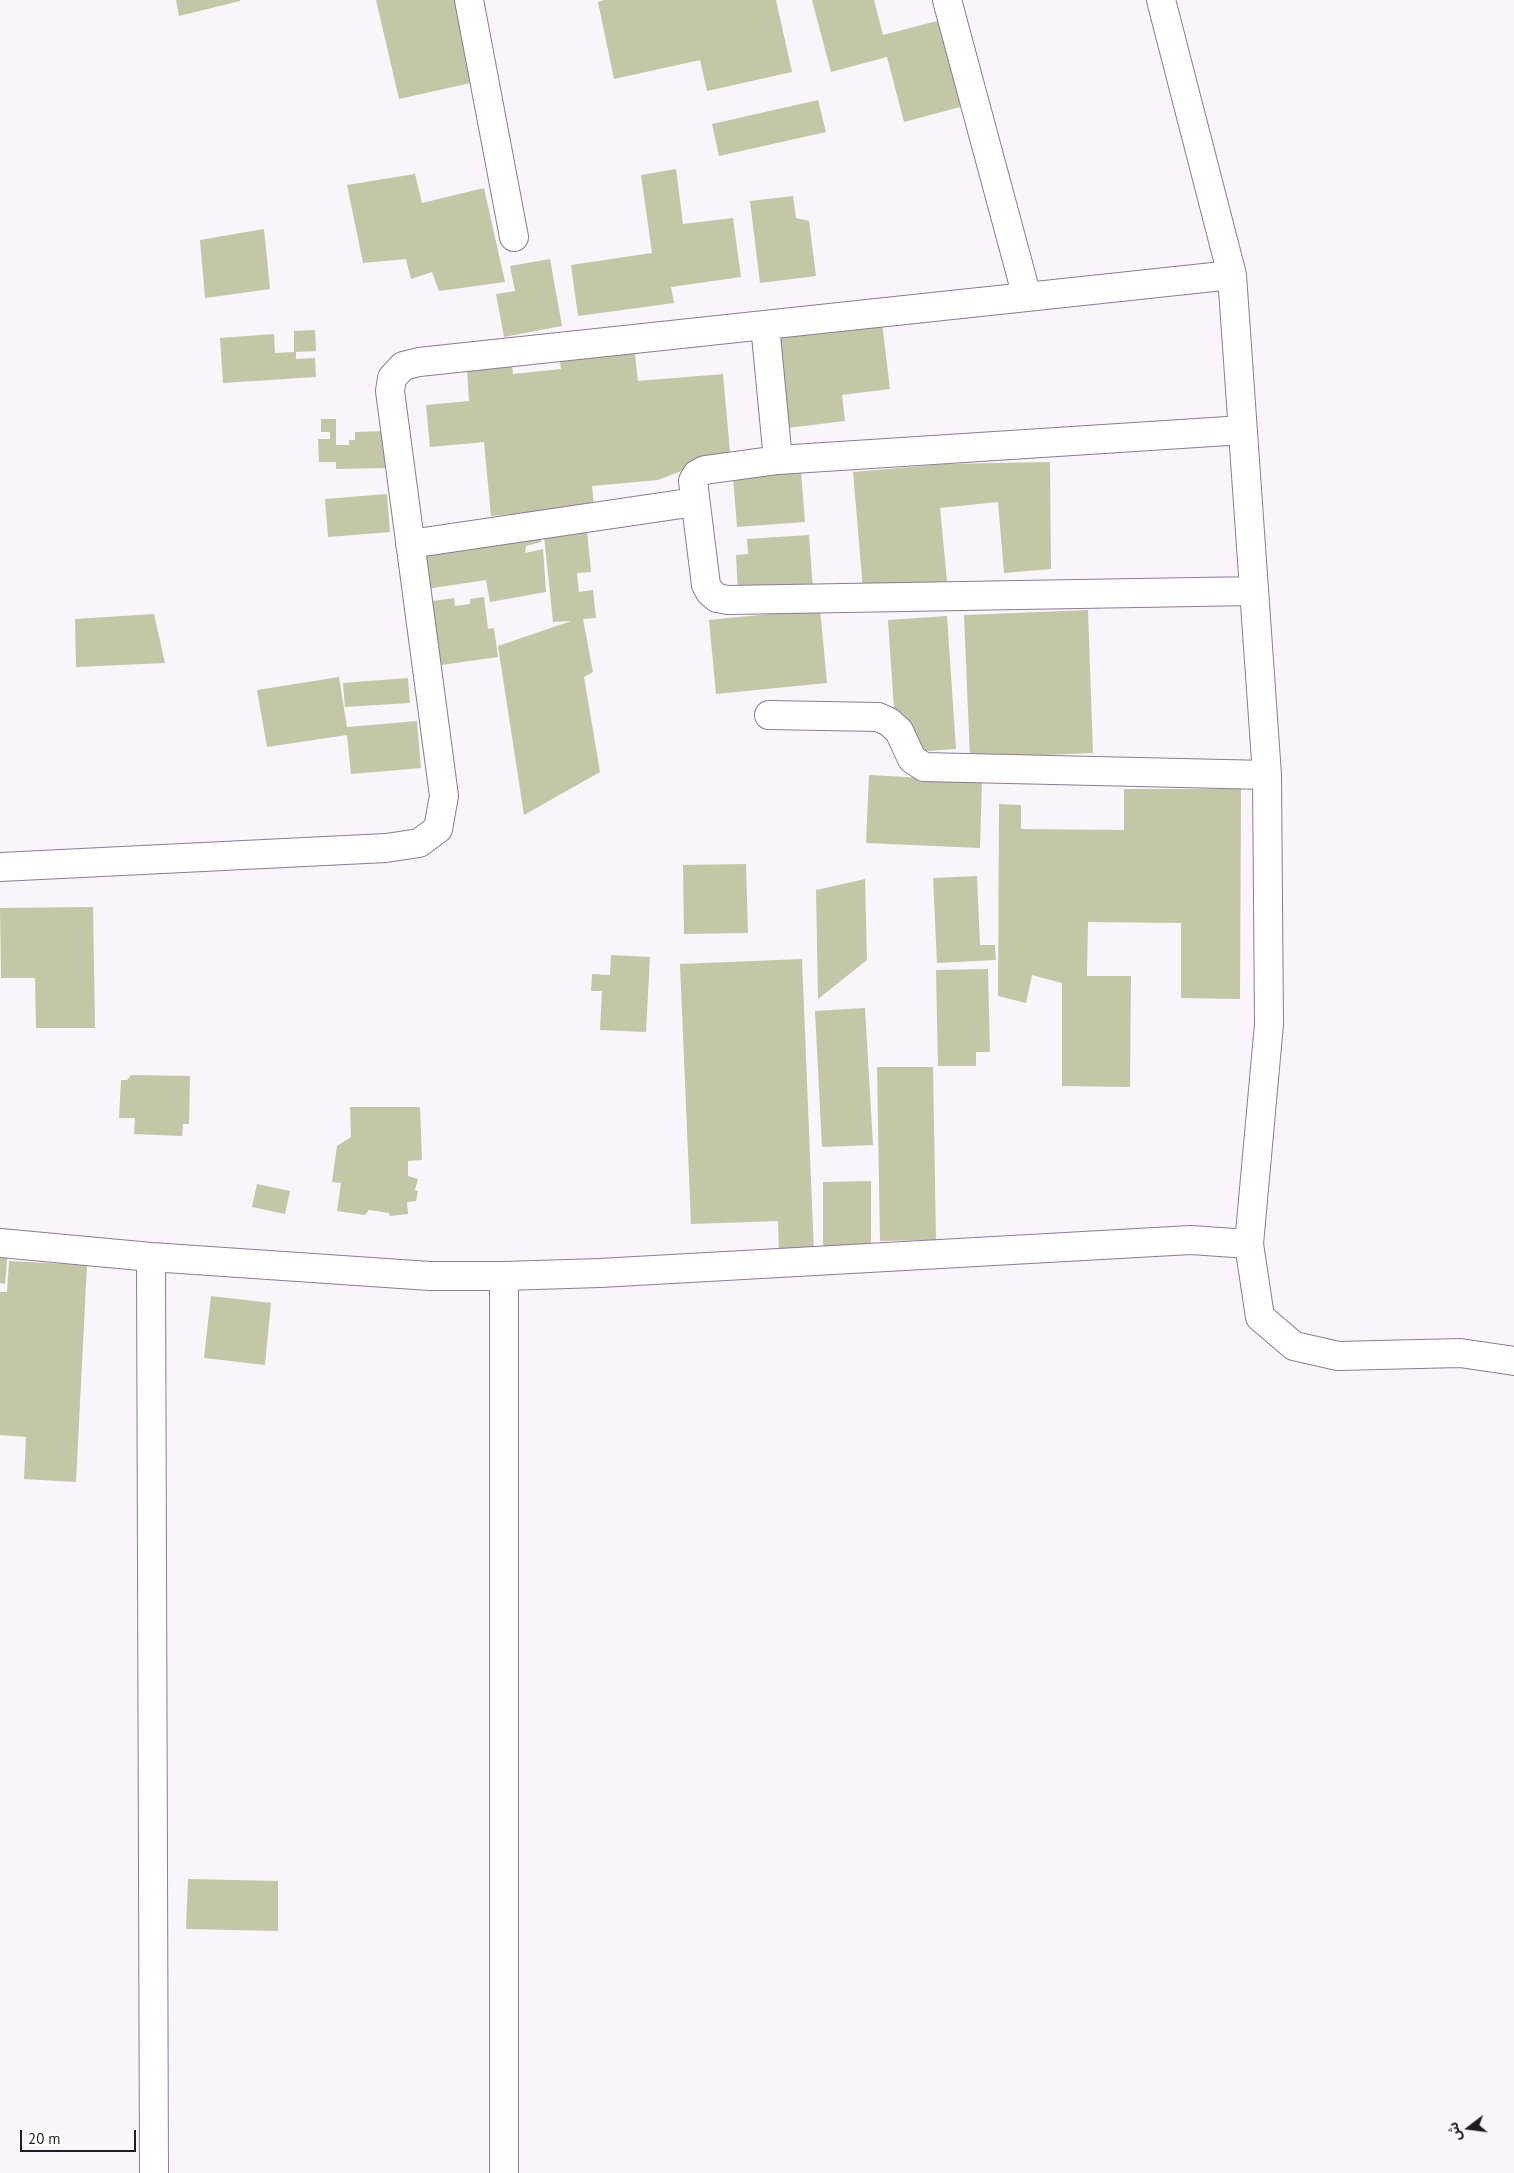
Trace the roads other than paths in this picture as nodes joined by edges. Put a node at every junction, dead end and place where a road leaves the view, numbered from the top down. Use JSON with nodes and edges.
{"nodes":[{"id":1,"x":469,"y":0,"type":"edge"},
{"id":2,"x":947,"y":0,"type":"edge"},
{"id":3,"x":1162,"y":0,"type":"edge"},
{"id":4,"x":514,"y":237,"type":"dead end"},
{"id":5,"x":1232,"y":275,"type":"junction"},
{"id":6,"x":1027,"y":297,"type":"junction"},
{"id":7,"x":764,"y":325,"type":"junction"},
{"id":8,"x":1243,"y":430,"type":"junction"},
{"id":9,"x":778,"y":460,"type":"junction"},
{"id":10,"x":695,"y":502,"type":"junction"},
{"id":11,"x":410,"y":544,"type":"junction"},
{"id":12,"x":1254,"y":591,"type":"junction"},
{"id":13,"x":769,"y":715,"type":"dead end"},
{"id":14,"x":1267,"y":775,"type":"junction"},
{"id":15,"x":0,"y":867,"type":"edge"},
{"id":16,"x":0,"y":1243,"type":"edge"},
{"id":17,"x":1249,"y":1244,"type":"junction"},
{"id":18,"x":150,"y":1257,"type":"junction"},
{"id":19,"x":504,"y":1276,"type":"junction"},
{"id":20,"x":1514,"y":1361,"type":"edge"},
{"id":21,"x":154,"y":2173,"type":"edge"},
{"id":22,"x":504,"y":2173,"type":"edge"}],
"edges":[{"from":1,"to":4,"type":"street"},
{"from":2,"to":6,"type":"street"},
{"from":3,"to":5,"type":"street"},
{"from":5,"to":6,"type":"street"},
{"from":5,"to":8,"type":"street"},
{"from":6,"to":7,"type":"street"},
{"from":7,"to":9,"type":"street"},
{"from":7,"to":11,"type":"street"},
{"from":8,"to":9,"type":"street"},
{"from":8,"to":12,"type":"street"},
{"from":9,"to":10,"type":"street"},
{"from":10,"to":11,"type":"street"},
{"from":10,"to":12,"type":"street"},
{"from":11,"to":15,"type":"street"},
{"from":12,"to":14,"type":"street"},
{"from":13,"to":14,"type":"street"},
{"from":14,"to":17,"type":"street"},
{"from":16,"to":18,"type":"street"},
{"from":17,"to":19,"type":"street"},
{"from":17,"to":20,"type":"street"},
{"from":18,"to":19,"type":"street"},
{"from":18,"to":21,"type":"street"},
{"from":19,"to":22,"type":"street"}]}
